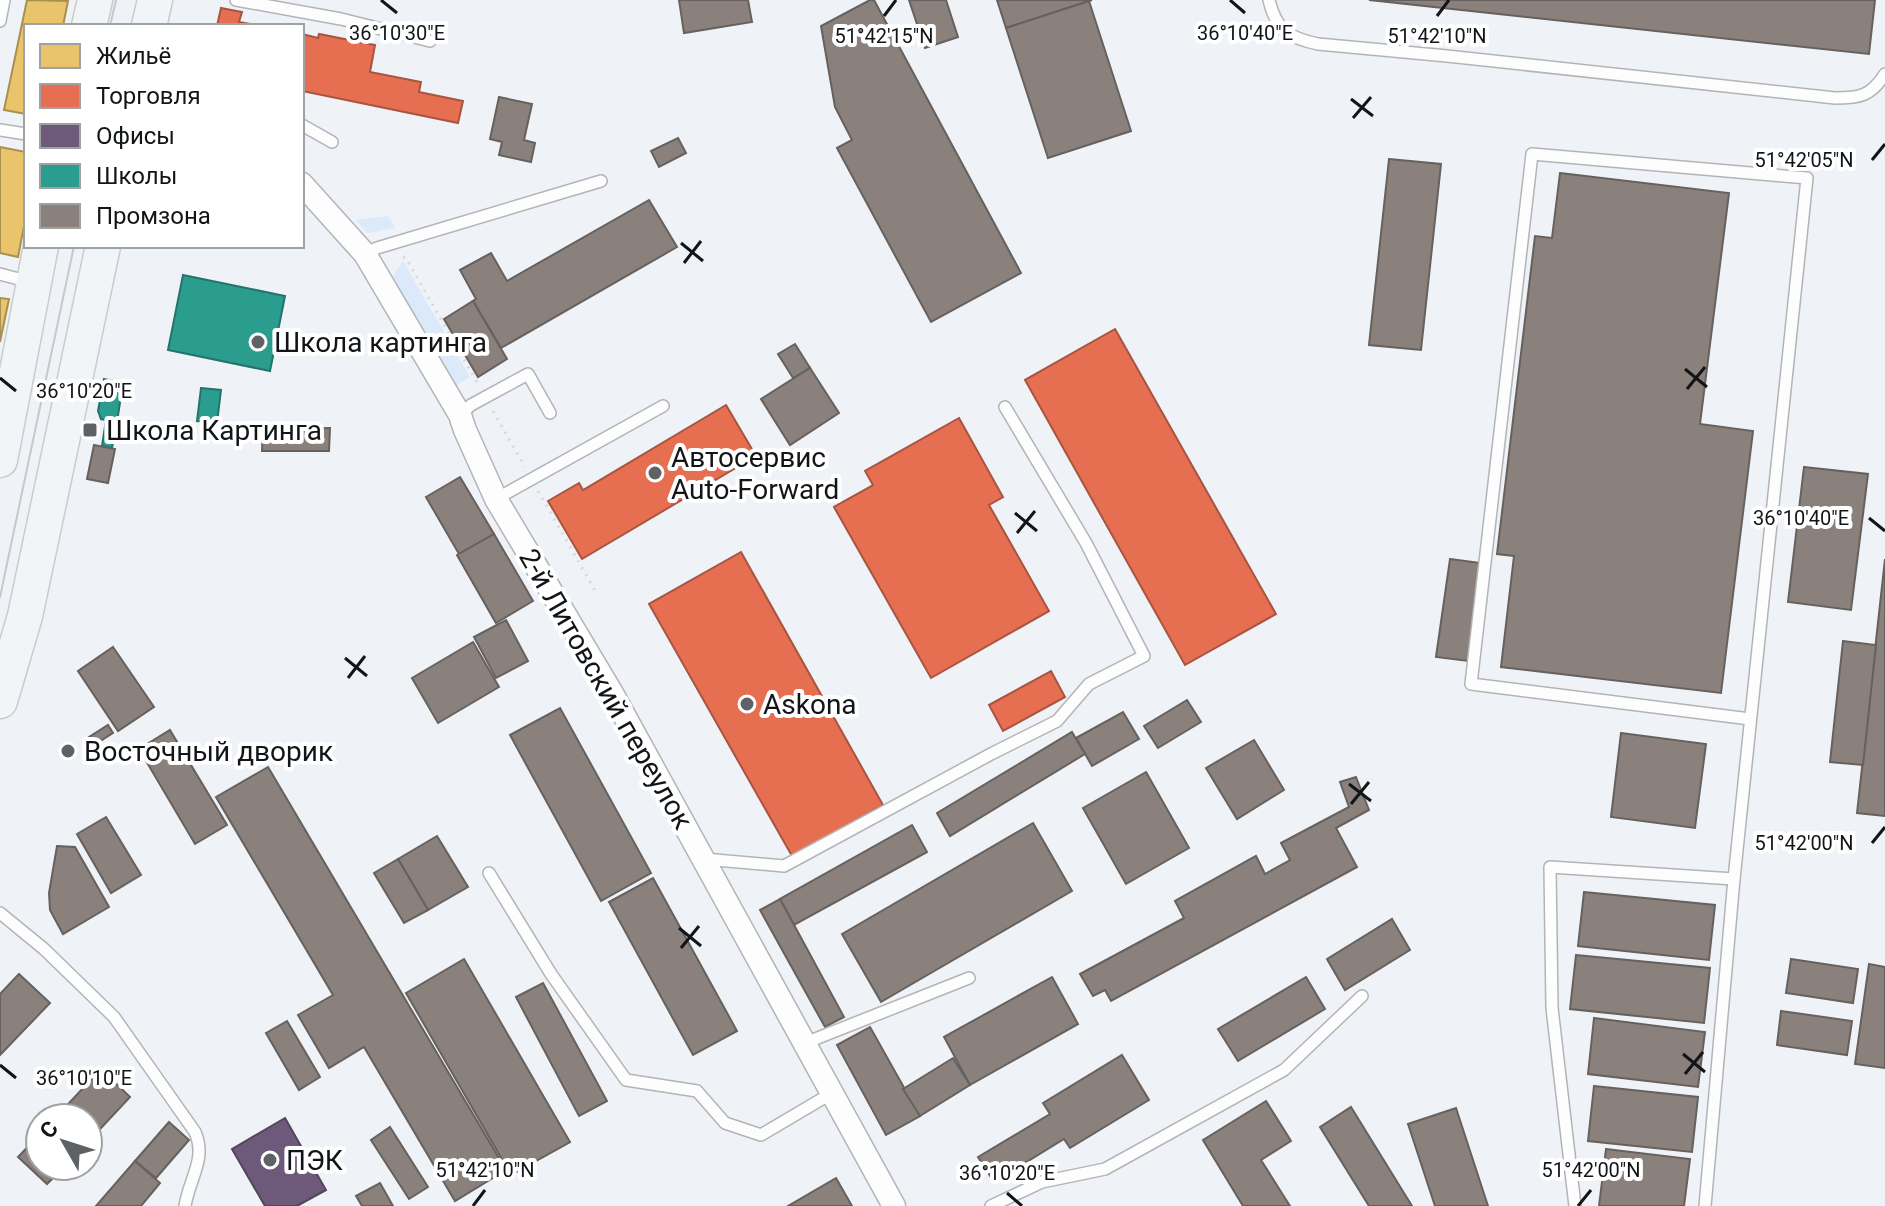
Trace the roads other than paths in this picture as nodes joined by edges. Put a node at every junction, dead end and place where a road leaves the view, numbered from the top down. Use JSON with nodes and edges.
{"nodes":[{"id":1,"x":4,"y":0,"type":"edge"},
{"id":2,"x":95,"y":0,"type":"edge"},
{"id":3,"x":158,"y":0,"type":"edge"},
{"id":4,"x":236,"y":0,"type":"edge"},
{"id":5,"x":293,"y":0,"type":"edge"},
{"id":6,"x":1269,"y":0,"type":"edge"},
{"id":7,"x":280,"y":8,"type":"junction"},
{"id":8,"x":0,"y":21,"type":"edge"},
{"id":9,"x":89,"y":24,"type":"edge"},
{"id":10,"x":150,"y":24,"type":"edge"},
{"id":11,"x":167,"y":24,"type":"edge"},
{"id":12,"x":430,"y":41,"type":"dead end"},
{"id":13,"x":1885,"y":74,"type":"edge"},
{"id":14,"x":304,"y":126,"type":"edge"},
{"id":15,"x":0,"y":130,"type":"edge"},
{"id":16,"x":24,"y":134,"type":"edge"},
{"id":17,"x":332,"y":142,"type":"dead end"},
{"id":18,"x":601,"y":181,"type":"dead end"},
{"id":19,"x":304,"y":186,"type":"edge"},
{"id":20,"x":41,"y":248,"type":"edge"},
{"id":21,"x":103,"y":248,"type":"edge"},
{"id":22,"x":371,"y":251,"type":"junction"},
{"id":23,"x":0,"y":274,"type":"edge"},
{"id":24,"x":33,"y":284,"type":"junction"},
{"id":25,"x":663,"y":406,"type":"dead end"},
{"id":26,"x":1005,"y":407,"type":"dead end"},
{"id":27,"x":550,"y":413,"type":"dead end"},
{"id":28,"x":460,"y":415,"type":"junction"},
{"id":29,"x":0,"y":460,"type":"edge"},
{"id":30,"x":496,"y":499,"type":"junction"},
{"id":31,"x":0,"y":701,"type":"edge"},
{"id":32,"x":1750,"y":719,"type":"junction"},
{"id":33,"x":704,"y":859,"type":"junction"},
{"id":34,"x":489,"y":873,"type":"dead end"},
{"id":35,"x":1734,"y":879,"type":"junction"},
{"id":36,"x":0,"y":913,"type":"edge"},
{"id":37,"x":969,"y":978,"type":"dead end"},
{"id":38,"x":1362,"y":996,"type":"dead end"},
{"id":39,"x":805,"y":1043,"type":"junction"},
{"id":40,"x":832,"y":1093,"type":"junction"},
{"id":41,"x":185,"y":1206,"type":"edge"},
{"id":42,"x":894,"y":1206,"type":"edge"},
{"id":43,"x":991,"y":1206,"type":"edge"},
{"id":44,"x":1575,"y":1206,"type":"edge"},
{"id":45,"x":1705,"y":1206,"type":"edge"}],
"edges":[{"from":1,"to":8,"type":"lane"},
{"from":2,"to":9,"type":"main road"},
{"from":3,"to":10,"type":"main road"},
{"from":3,"to":11,"type":"street"},
{"from":4,"to":7,"type":"lane"},
{"from":5,"to":7,"type":"lane"},
{"from":6,"to":13,"type":"lane"},
{"from":7,"to":12,"type":"lane"},
{"from":14,"to":17,"type":"lane"},
{"from":15,"to":16,"type":"lane"},
{"from":18,"to":22,"type":"lane"},
{"from":19,"to":22,"type":"street","name":"2-й Литовский переулок"},
{"from":20,"to":24,"type":"main road"},
{"from":21,"to":31,"type":"main road"},
{"from":22,"to":28,"type":"street","name":"2-й Литовский переулок"},
{"from":23,"to":24,"type":"lane"},
{"from":24,"to":29,"type":"main road"},
{"from":25,"to":30,"type":"lane"},
{"from":26,"to":33,"type":"lane"},
{"from":27,"to":28,"type":"lane"},
{"from":28,"to":30,"type":"street","name":"2-й Литовский переулок"},
{"from":30,"to":33,"type":"street","name":"2-й Литовский переулок"},
{"from":32,"to":32,"type":"lane"},
{"from":32,"to":35,"type":"lane"},
{"from":33,"to":39,"type":"street","name":"2-й Литовский переулок"},
{"from":34,"to":40,"type":"lane"},
{"from":35,"to":44,"type":"lane"},
{"from":35,"to":45,"type":"lane"},
{"from":36,"to":41,"type":"lane"},
{"from":37,"to":39,"type":"lane"},
{"from":38,"to":43,"type":"lane"},
{"from":39,"to":40,"type":"street","name":"2-й Литовский переулок"},
{"from":40,"to":42,"type":"street","name":"2-й Литовский переулок"}]}
